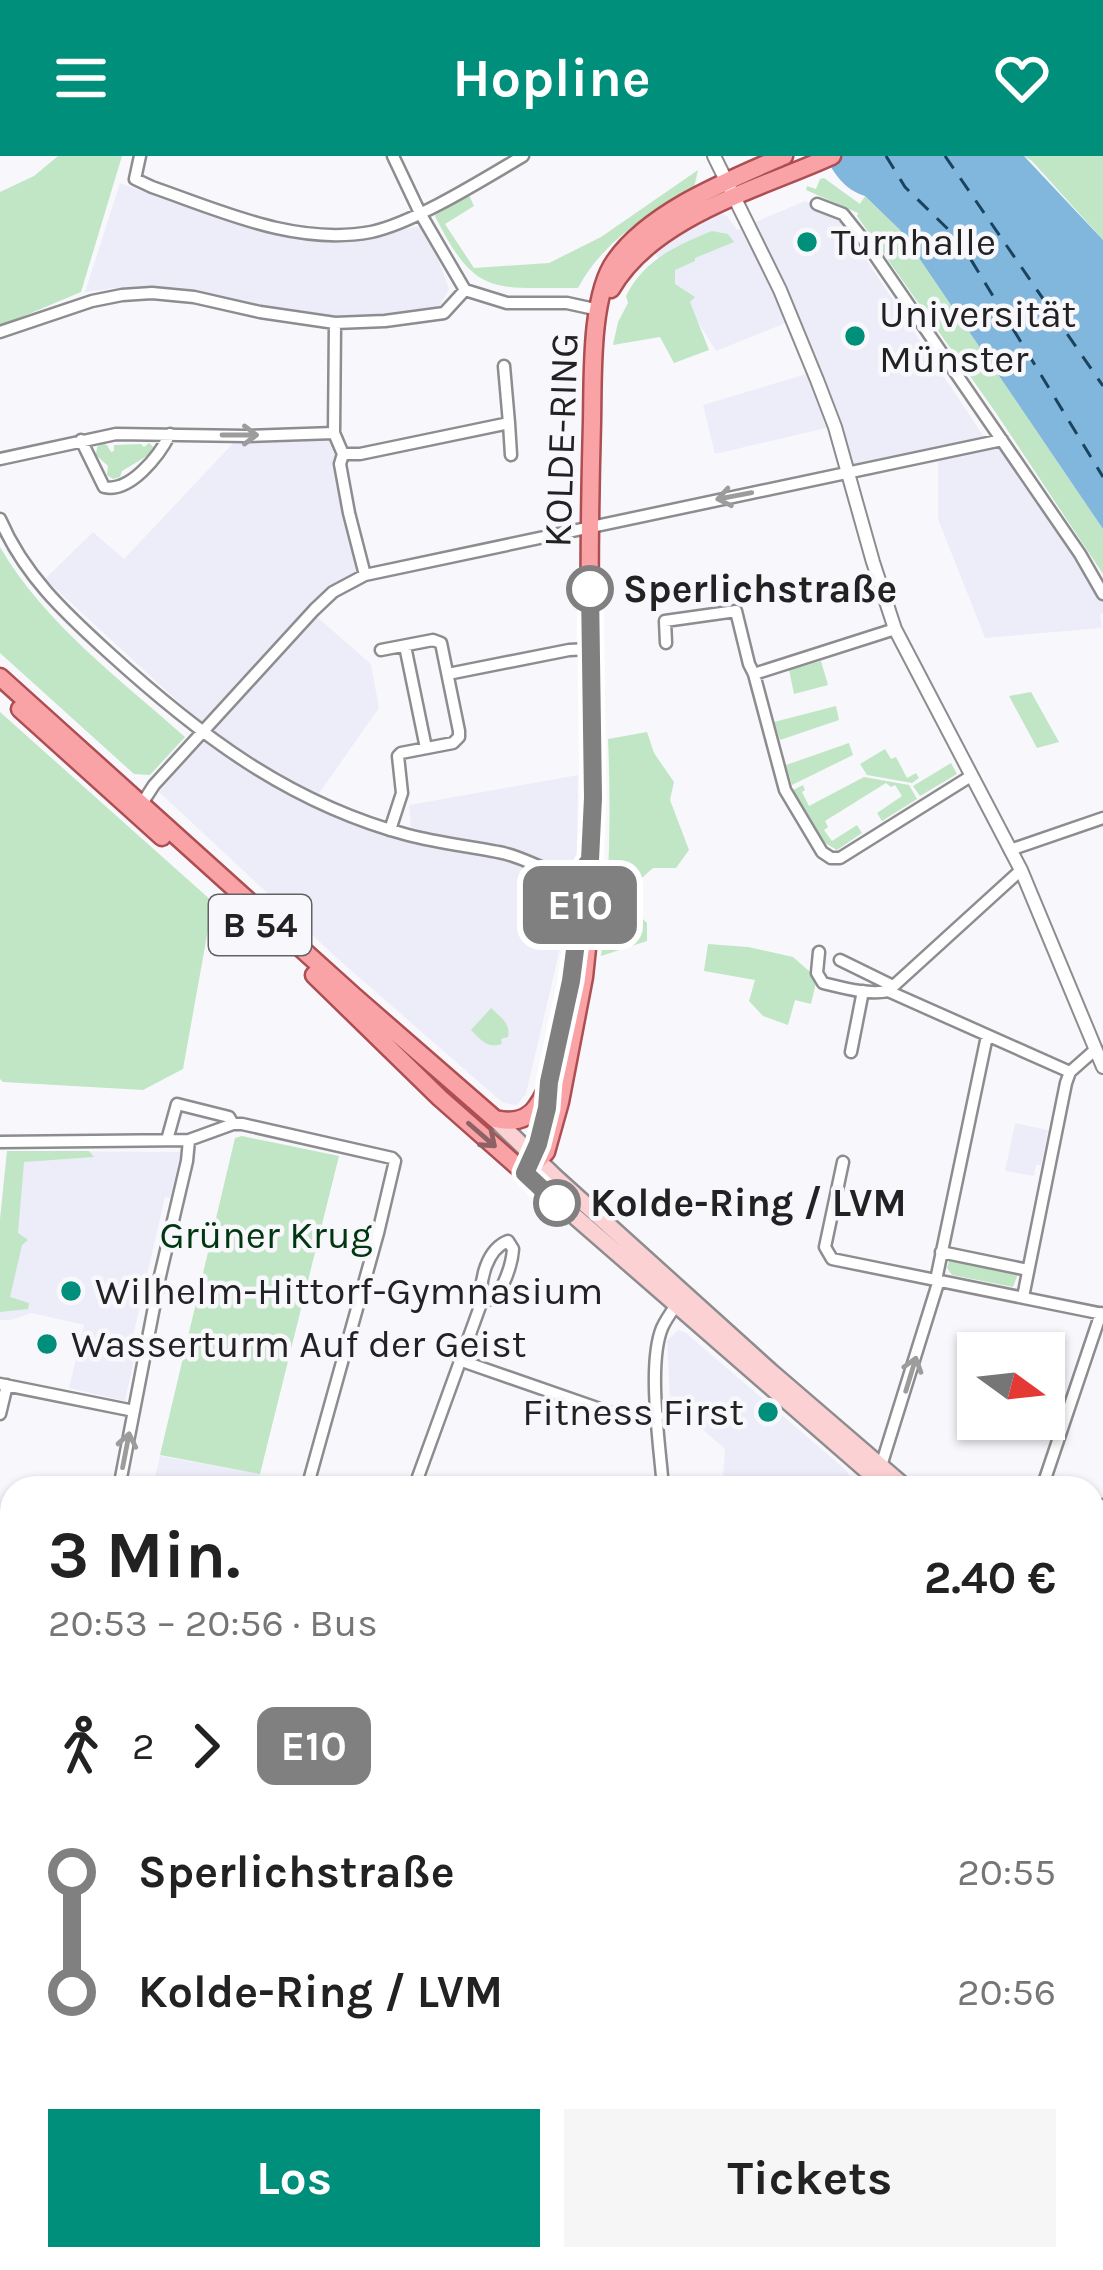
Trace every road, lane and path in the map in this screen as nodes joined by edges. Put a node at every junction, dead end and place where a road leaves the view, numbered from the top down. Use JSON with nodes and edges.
{"nodes":[{"id":1,"x":140,"y":156,"type":"edge"},
{"id":2,"x":393,"y":156,"type":"edge"},
{"id":3,"x":523,"y":156,"type":"edge"},
{"id":4,"x":714,"y":156,"type":"edge"},
{"id":5,"x":784,"y":156,"type":"edge"},
{"id":6,"x":832,"y":156,"type":"edge"},
{"id":7,"x":730,"y":190,"type":"junction"},
{"id":8,"x":817,"y":204,"type":"dead end"},
{"id":9,"x":420,"y":213,"type":"junction"},
{"id":10,"x":465,"y":290,"type":"junction"},
{"id":11,"x":599,"y":310,"type":"junction"},
{"id":12,"x":334,"y":323,"type":"junction"},
{"id":13,"x":0,"y":332,"type":"edge"},
{"id":14,"x":504,"y":366,"type":"dead end"},
{"id":15,"x":508,"y":423,"type":"junction"},
{"id":16,"x":334,"y":433,"type":"junction"},
{"id":17,"x":170,"y":434,"type":"junction"},
{"id":18,"x":81,"y":440,"type":"junction"},
{"id":19,"x":1002,"y":440,"type":"junction"},
{"id":20,"x":343,"y":454,"type":"junction"},
{"id":21,"x":511,"y":455,"type":"dead end"},
{"id":22,"x":0,"y":459,"type":"edge"},
{"id":23,"x":849,"y":473,"type":"junction"},
{"id":24,"x":0,"y":519,"type":"edge"},
{"id":25,"x":595,"y":525,"type":"junction"},
{"id":26,"x":359,"y":578,"type":"junction"},
{"id":27,"x":1103,"y":594,"type":"edge"},
{"id":28,"x":895,"y":629,"type":"junction"},
{"id":29,"x":666,"y":643,"type":"dead end"},
{"id":30,"x":405,"y":646,"type":"junction"},
{"id":31,"x":590,"y":649,"type":"junction"},
{"id":32,"x":381,"y":650,"type":"dead end"},
{"id":33,"x":448,"y":674,"type":"junction"},
{"id":34,"x":754,"y":674,"type":"junction"},
{"id":35,"x":0,"y":677,"type":"edge"},
{"id":36,"x":0,"y":691,"type":"edge"},
{"id":37,"x":202,"y":733,"type":"junction"},
{"id":38,"x":425,"y":748,"type":"junction"},
{"id":39,"x":971,"y":776,"type":"junction"},
{"id":40,"x":138,"y":808,"type":"junction"},
{"id":41,"x":1103,"y":818,"type":"edge"},
{"id":42,"x":390,"y":830,"type":"junction"},
{"id":43,"x":1010,"y":850,"type":"junction"},
{"id":44,"x":587,"y":868,"type":"junction"},
{"id":45,"x":1021,"y":870,"type":"junction"},
{"id":46,"x":819,"y":952,"type":"dead end"},
{"id":47,"x":840,"y":960,"type":"dead end"},
{"id":48,"x":891,"y":988,"type":"junction"},
{"id":49,"x":863,"y":991,"type":"junction"},
{"id":50,"x":987,"y":1036,"type":"junction"},
{"id":51,"x":1096,"y":1049,"type":"junction"},
{"id":52,"x":851,"y":1052,"type":"dead end"},
{"id":53,"x":1103,"y":1067,"type":"edge"},
{"id":54,"x":1070,"y":1072,"type":"junction"},
{"id":55,"x":549,"y":1082,"type":"junction"},
{"id":56,"x":495,"y":1119,"type":"junction"},
{"id":57,"x":232,"y":1124,"type":"junction"},
{"id":58,"x":167,"y":1140,"type":"junction"},
{"id":59,"x":189,"y":1141,"type":"junction"},
{"id":60,"x":0,"y":1142,"type":"edge"},
{"id":61,"x":532,"y":1162,"type":"junction"},
{"id":62,"x":843,"y":1162,"type":"dead end"},
{"id":63,"x":941,"y":1252,"type":"junction"},
{"id":64,"x":1028,"y":1270,"type":"junction"},
{"id":65,"x":937,"y":1280,"type":"junction"},
{"id":66,"x":1023,"y":1297,"type":"junction"},
{"id":67,"x":482,"y":1301,"type":"junction"},
{"id":68,"x":677,"y":1304,"type":"junction"},
{"id":69,"x":1102,"y":1314,"type":"edge"},
{"id":70,"x":459,"y":1360,"type":"junction"},
{"id":71,"x":3,"y":1384,"type":"edge"},
{"id":72,"x":134,"y":1411,"type":"junction"},
{"id":73,"x":0,"y":1414,"type":"edge"},
{"id":74,"x":658,"y":1416,"type":"junction"},
{"id":75,"x":120,"y":1476,"type":"edge"},
{"id":76,"x":310,"y":1476,"type":"edge"},
{"id":77,"x":418,"y":1476,"type":"edge"},
{"id":78,"x":662,"y":1476,"type":"edge"},
{"id":79,"x":878,"y":1476,"type":"edge"},
{"id":80,"x":879,"y":1476,"type":"edge"},
{"id":81,"x":884,"y":1476,"type":"edge"},
{"id":82,"x":1046,"y":1476,"type":"edge"}],
"edges":[{"from":1,"to":9,"type":"street"},
{"from":2,"to":9,"type":"street"},
{"from":3,"to":9,"type":"street"},
{"from":4,"to":7,"type":"street"},
{"from":5,"to":7,"type":"main road"},
{"from":6,"to":7,"type":"main road"},
{"from":7,"to":11,"type":"main road","name":"KOLDE-RING"},
{"from":7,"to":23,"type":"street"},
{"from":8,"to":19,"type":"street"},
{"from":9,"to":10,"type":"street"},
{"from":10,"to":11,"type":"street"},
{"from":10,"to":12,"type":"street"},
{"from":11,"to":25,"type":"main road","name":"KOLDE-RING"},
{"from":12,"to":13,"type":"street"},
{"from":12,"to":16,"type":"street"},
{"from":14,"to":15,"type":"street"},
{"from":15,"to":20,"type":"street"},
{"from":15,"to":21,"type":"street"},
{"from":17,"to":16,"type":"street","one_way":true},
{"from":16,"to":20,"type":"street"},
{"from":17,"to":18,"type":"street"},
{"from":17,"to":18,"type":"street"},
{"from":18,"to":22,"type":"street"},
{"from":19,"to":23,"type":"street"},
{"from":19,"to":27,"type":"street"},
{"from":20,"to":26,"type":"street"},
{"from":23,"to":25,"type":"street","one_way":true},
{"from":23,"to":28,"type":"street"},
{"from":24,"to":37,"type":"street"},
{"from":25,"to":26,"type":"street"},
{"from":25,"to":31,"type":"main road","name":"KOLDE-RING"},
{"from":26,"to":37,"type":"street"},
{"from":28,"to":34,"type":"street"},
{"from":28,"to":39,"type":"street"},
{"from":29,"to":34,"type":"street"},
{"from":30,"to":32,"type":"street"},
{"from":30,"to":33,"type":"street"},
{"from":30,"to":38,"type":"street"},
{"from":31,"to":33,"type":"street"},
{"from":31,"to":44,"type":"main road","name":"KOLDE-RING"},
{"from":33,"to":38,"type":"street"},
{"from":34,"to":39,"type":"street"},
{"from":35,"to":40,"type":"main road","number":"B 54"},
{"from":36,"to":40,"type":"main road","number":"B 54"},
{"from":37,"to":40,"type":"street"},
{"from":37,"to":42,"type":"street"},
{"from":38,"to":42,"type":"street"},
{"from":39,"to":43,"type":"street"},
{"from":40,"to":56,"type":"main road","number":"B 54"},
{"from":40,"to":61,"type":"main road","number":"B 54","one_way":true},
{"from":41,"to":43,"type":"street"},
{"from":42,"to":44,"type":"street"},
{"from":43,"to":45,"type":"street"},
{"from":44,"to":55,"type":"main road","name":"KOLDE-RING"},
{"from":44,"to":61,"type":"main road","name":"KOLDE-RING"},
{"from":45,"to":48,"type":"street"},
{"from":45,"to":51,"type":"street"},
{"from":46,"to":49,"type":"street"},
{"from":47,"to":48,"type":"street"},
{"from":48,"to":49,"type":"street"},
{"from":48,"to":50,"type":"street"},
{"from":49,"to":52,"type":"street"},
{"from":50,"to":54,"type":"street"},
{"from":50,"to":63,"type":"street"},
{"from":51,"to":53,"type":"street"},
{"from":51,"to":54,"type":"street"},
{"from":54,"to":64,"type":"street"},
{"from":55,"to":56,"type":"main road"},
{"from":55,"to":61,"type":"main road","name":"KOLDE-RING"},
{"from":56,"to":61,"type":"main road","number":"B 54"},
{"from":57,"to":58,"type":"street"},
{"from":57,"to":59,"type":"street"},
{"from":57,"to":76,"type":"street"},
{"from":58,"to":59,"type":"street"},
{"from":58,"to":60,"type":"street"},
{"from":59,"to":72,"type":"street"},
{"from":61,"to":68,"type":"main road"},
{"from":61,"to":80,"type":"main road"},
{"from":62,"to":65,"type":"street"},
{"from":63,"to":64,"type":"street"},
{"from":63,"to":65,"type":"street"},
{"from":64,"to":66,"type":"street"},
{"from":65,"to":66,"type":"street"},
{"from":81,"to":65,"type":"street","one_way":true},
{"from":66,"to":69,"type":"street"},
{"from":67,"to":67,"type":"street"},
{"from":67,"to":70,"type":"street"},
{"from":68,"to":74,"type":"street"},
{"from":68,"to":79,"type":"main road"},
{"from":69,"to":82,"type":"street"},
{"from":70,"to":74,"type":"street"},
{"from":70,"to":77,"type":"street"},
{"from":71,"to":72,"type":"street"},
{"from":71,"to":73,"type":"street"},
{"from":75,"to":72,"type":"street","one_way":true},
{"from":74,"to":78,"type":"street"}]}
